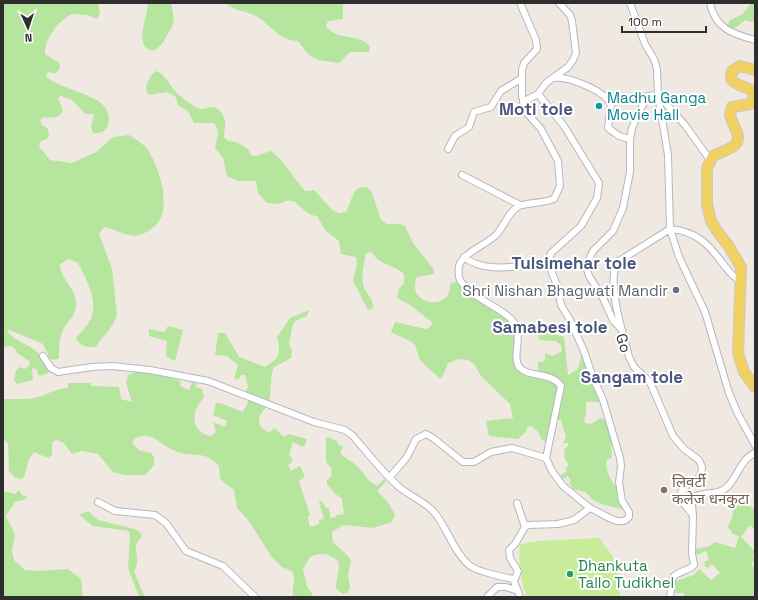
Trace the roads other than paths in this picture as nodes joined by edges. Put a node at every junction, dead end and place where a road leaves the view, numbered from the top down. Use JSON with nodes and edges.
{"nodes":[{"id":1,"x":520,"y":3,"type":"edge"},
{"id":2,"x":558,"y":3,"type":"edge"},
{"id":3,"x":630,"y":3,"type":"edge"},
{"id":4,"x":710,"y":3,"type":"edge"},
{"id":5,"x":755,"y":40,"type":"edge"},
{"id":6,"x":755,"y":70,"type":"edge"},
{"id":7,"x":522,"y":78,"type":"junction"},
{"id":8,"x":552,"y":78,"type":"junction"},
{"id":9,"x":538,"y":94,"type":"junction"},
{"id":10,"x":658,"y":95,"type":"junction"},
{"id":11,"x":523,"y":102,"type":"junction"},
{"id":12,"x":630,"y":139,"type":"junction"},
{"id":13,"x":448,"y":149,"type":"dead end"},
{"id":14,"x":710,"y":160,"type":"junction"},
{"id":15,"x":462,"y":175,"type":"dead end"},
{"id":16,"x":520,"y":206,"type":"junction"},
{"id":17,"x":670,"y":230,"type":"junction"},
{"id":18,"x":464,"y":257,"type":"junction"},
{"id":19,"x":534,"y":265,"type":"dead end"},
{"id":20,"x":741,"y":280,"type":"junction"},
{"id":21,"x":622,"y":330,"type":"junction"},
{"id":22,"x":43,"y":356,"type":"dead end"},
{"id":23,"x":755,"y":387,"type":"edge"},
{"id":24,"x":755,"y":445,"type":"edge"},
{"id":25,"x":755,"y":453,"type":"edge"},
{"id":26,"x":546,"y":458,"type":"junction"},
{"id":27,"x":390,"y":477,"type":"junction"},
{"id":28,"x":98,"y":502,"type":"dead end"},
{"id":29,"x":518,"y":503,"type":"dead end"},
{"id":30,"x":590,"y":508,"type":"junction"},
{"id":31,"x":693,"y":515,"type":"junction"},
{"id":32,"x":525,"y":527,"type":"junction"},
{"id":33,"x":511,"y":579,"type":"junction"},
{"id":34,"x":519,"y":594,"type":"edge"},
{"id":35,"x":255,"y":597,"type":"edge"},
{"id":36,"x":487,"y":597,"type":"edge"},
{"id":37,"x":670,"y":597,"type":"edge"}],
"edges":[{"from":1,"to":7,"type":"street"},
{"from":2,"to":8,"type":"street"},
{"from":3,"to":10,"type":"street"},
{"from":4,"to":5,"type":"street"},
{"from":6,"to":14,"type":"main road"},
{"from":7,"to":11,"type":"street"},
{"from":7,"to":13,"type":"street"},
{"from":8,"to":9,"type":"street"},
{"from":8,"to":12,"type":"street"},
{"from":9,"to":11,"type":"street"},
{"from":9,"to":30,"type":"street"},
{"from":10,"to":12,"type":"street","name":"Go"},
{"from":10,"to":14,"type":"street"},
{"from":10,"to":17,"type":"street"},
{"from":11,"to":16,"type":"street"},
{"from":12,"to":21,"type":"street","name":"Go"},
{"from":14,"to":20,"type":"main road"},
{"from":15,"to":16,"type":"street"},
{"from":16,"to":18,"type":"street"},
{"from":17,"to":20,"type":"street"},
{"from":17,"to":21,"type":"street"},
{"from":17,"to":24,"type":"street"},
{"from":18,"to":19,"type":"street"},
{"from":18,"to":26,"type":"street"},
{"from":20,"to":23,"type":"main road"},
{"from":21,"to":31,"type":"street","name":"Go"},
{"from":22,"to":27,"type":"street"},
{"from":25,"to":31,"type":"street"},
{"from":26,"to":27,"type":"street"},
{"from":26,"to":30,"type":"street"},
{"from":27,"to":33,"type":"street"},
{"from":28,"to":35,"type":"street"},
{"from":29,"to":32,"type":"street"},
{"from":30,"to":32,"type":"street"},
{"from":31,"to":37,"type":"street"},
{"from":32,"to":33,"type":"street"},
{"from":33,"to":34,"type":"street"},
{"from":34,"to":36,"type":"street"}]}
